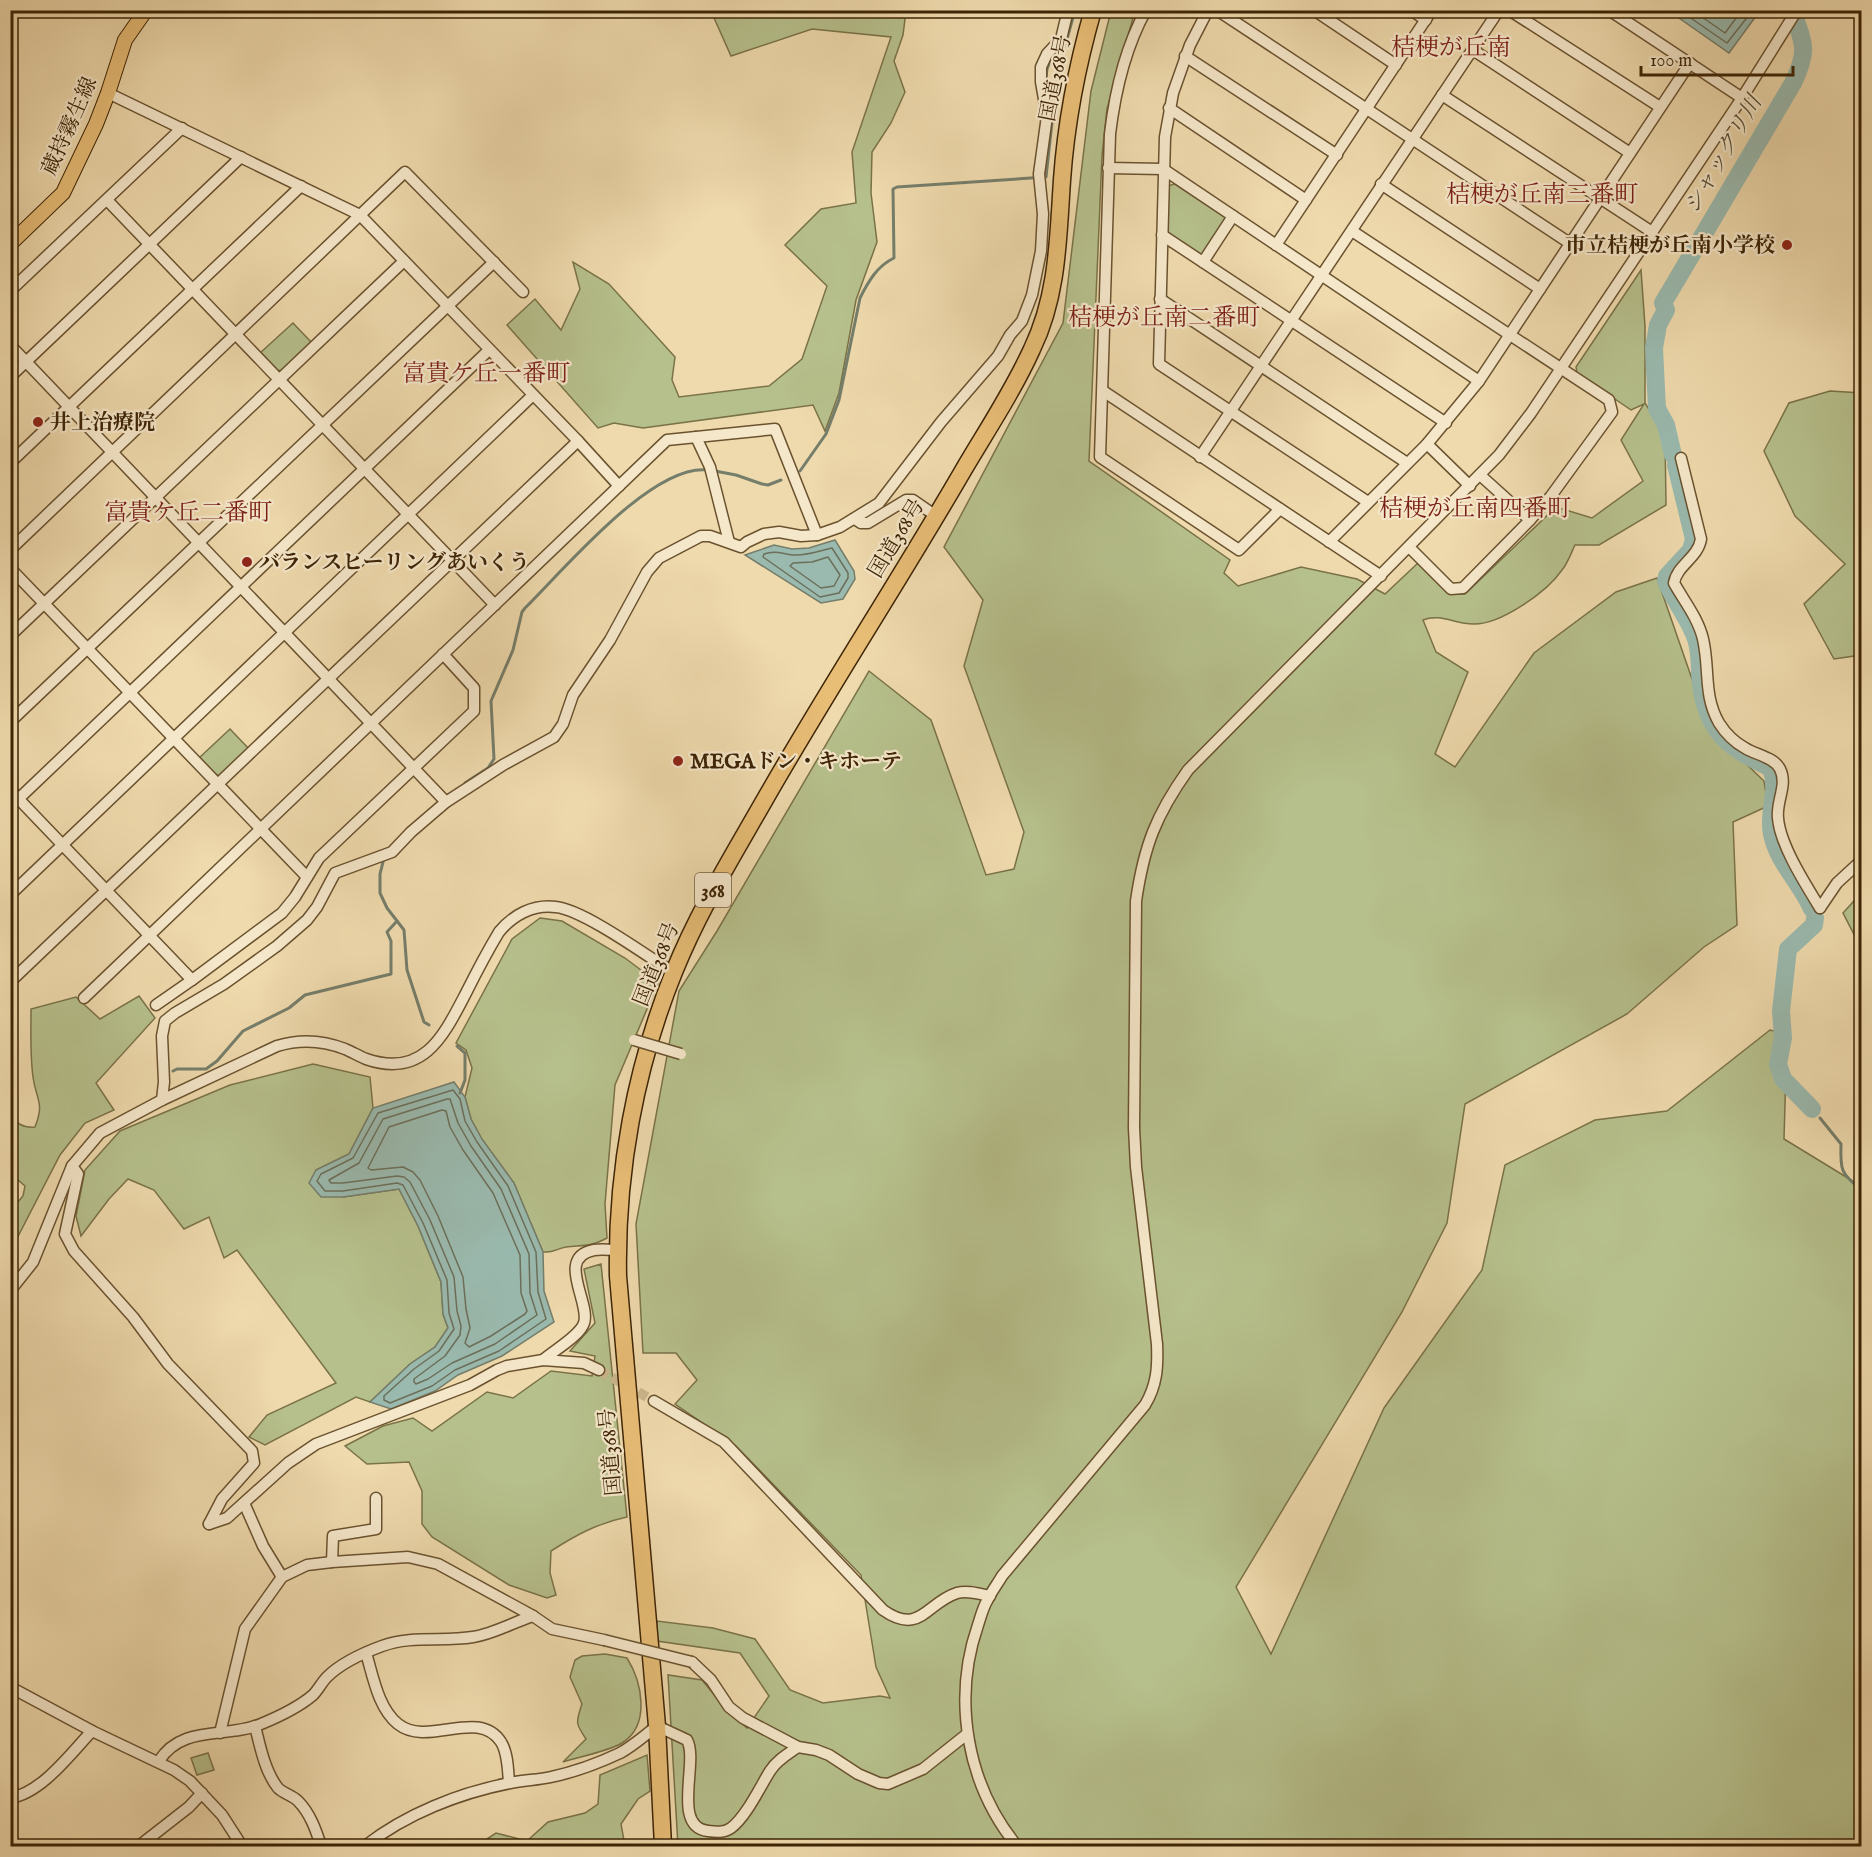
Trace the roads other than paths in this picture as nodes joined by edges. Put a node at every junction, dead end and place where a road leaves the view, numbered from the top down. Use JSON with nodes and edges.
{"nodes":[{"id":1,"x":146,"y":10,"type":"edge"},
{"id":2,"x":1068,"y":10,"type":"edge"},
{"id":3,"x":1093,"y":10,"type":"edge"},
{"id":4,"x":1146,"y":10,"type":"edge"},
{"id":5,"x":1208,"y":10,"type":"edge"},
{"id":6,"x":1217,"y":10,"type":"edge"},
{"id":7,"x":1314,"y":10,"type":"edge"},
{"id":8,"x":1411,"y":10,"type":"edge"},
{"id":9,"x":1499,"y":10,"type":"edge"},
{"id":10,"x":1509,"y":10,"type":"edge"},
{"id":11,"x":1609,"y":10,"type":"edge"},
{"id":12,"x":1797,"y":10,"type":"edge"},
{"id":13,"x":1429,"y":15,"type":"edge"},
{"id":14,"x":1473,"y":50,"type":"junction"},
{"id":15,"x":1185,"y":56,"type":"junction"},
{"id":16,"x":1690,"y":63,"type":"junction"},
{"id":17,"x":1396,"y":65,"type":"junction"},
{"id":18,"x":108,"y":93,"type":"junction"},
{"id":19,"x":1442,"y":95,"type":"junction"},
{"id":20,"x":1742,"y":98,"type":"junction"},
{"id":21,"x":1660,"y":107,"type":"junction"},
{"id":22,"x":1169,"y":108,"type":"junction"},
{"id":23,"x":1367,"y":109,"type":"junction"},
{"id":24,"x":182,"y":128,"type":"junction"},
{"id":25,"x":1412,"y":140,"type":"junction"},
{"id":26,"x":1630,"y":153,"type":"junction"},
{"id":27,"x":1337,"y":154,"type":"junction"},
{"id":28,"x":241,"y":157,"type":"junction"},
{"id":29,"x":1108,"y":168,"type":"junction"},
{"id":30,"x":1163,"y":170,"type":"junction"},
{"id":31,"x":1381,"y":184,"type":"junction"},
{"id":32,"x":301,"y":186,"type":"junction"},
{"id":33,"x":1600,"y":198,"type":"junction"},
{"id":34,"x":107,"y":200,"type":"junction"},
{"id":35,"x":1306,"y":200,"type":"junction"},
{"id":36,"x":360,"y":215,"type":"junction"},
{"id":37,"x":1233,"y":216,"type":"junction"},
{"id":38,"x":1352,"y":231,"type":"junction"},
{"id":39,"x":1652,"y":232,"type":"junction"},
{"id":40,"x":1162,"y":235,"type":"junction"},
{"id":41,"x":10,"y":244,"type":"edge"},
{"id":42,"x":150,"y":244,"type":"junction"},
{"id":43,"x":1571,"y":244,"type":"junction"},
{"id":44,"x":1276,"y":245,"type":"junction"},
{"id":45,"x":404,"y":261,"type":"junction"},
{"id":46,"x":494,"y":262,"type":"junction"},
{"id":47,"x":1203,"y":262,"type":"junction"},
{"id":48,"x":1321,"y":275,"type":"junction"},
{"id":49,"x":193,"y":289,"type":"junction"},
{"id":50,"x":1540,"y":289,"type":"junction"},
{"id":51,"x":10,"y":291,"type":"edge"},
{"id":52,"x":523,"y":292,"type":"dead end"},
{"id":53,"x":1160,"y":299,"type":"junction"},
{"id":54,"x":448,"y":306,"type":"junction"},
{"id":55,"x":1292,"y":320,"type":"junction"},
{"id":56,"x":236,"y":333,"type":"junction"},
{"id":57,"x":1510,"y":335,"type":"junction"},
{"id":58,"x":10,"y":345,"type":"edge"},
{"id":59,"x":489,"y":350,"type":"junction"},
{"id":60,"x":27,"y":362,"type":"junction"},
{"id":61,"x":1260,"y":366,"type":"junction"},
{"id":62,"x":1559,"y":368,"type":"junction"},
{"id":63,"x":10,"y":377,"type":"edge"},
{"id":64,"x":280,"y":380,"type":"junction"},
{"id":65,"x":1479,"y":381,"type":"junction"},
{"id":66,"x":1103,"y":391,"type":"junction"},
{"id":67,"x":533,"y":395,"type":"junction"},
{"id":68,"x":69,"y":407,"type":"junction"},
{"id":69,"x":1230,"y":411,"type":"junction"},
{"id":70,"x":1446,"y":423,"type":"junction"},
{"id":71,"x":322,"y":424,"type":"junction"},
{"id":72,"x":696,"y":436,"type":"junction"},
{"id":73,"x":578,"y":441,"type":"junction"},
{"id":74,"x":1426,"y":444,"type":"junction"},
{"id":75,"x":112,"y":453,"type":"junction"},
{"id":76,"x":1200,"y":457,"type":"junction"},
{"id":77,"x":1681,"y":458,"type":"dead end"},
{"id":78,"x":10,"y":463,"type":"edge"},
{"id":79,"x":1407,"y":463,"type":"junction"},
{"id":80,"x":364,"y":469,"type":"junction"},
{"id":81,"x":1480,"y":475,"type":"junction"},
{"id":82,"x":619,"y":486,"type":"junction"},
{"id":83,"x":1470,"y":486,"type":"junction"},
{"id":84,"x":156,"y":497,"type":"junction"},
{"id":85,"x":1368,"y":502,"type":"junction"},
{"id":86,"x":1280,"y":509,"type":"junction"},
{"id":87,"x":409,"y":514,"type":"junction"},
{"id":88,"x":936,"y":516,"type":"junction"},
{"id":89,"x":855,"y":519,"type":"junction"},
{"id":90,"x":1530,"y":520,"type":"junction"},
{"id":91,"x":817,"y":535,"type":"junction"},
{"id":92,"x":199,"y":542,"type":"junction"},
{"id":93,"x":729,"y":542,"type":"junction"},
{"id":94,"x":1329,"y":542,"type":"junction"},
{"id":95,"x":1409,"y":548,"type":"junction"},
{"id":96,"x":10,"y":550,"type":"edge"},
{"id":97,"x":453,"y":560,"type":"junction"},
{"id":98,"x":10,"y":568,"type":"edge"},
{"id":99,"x":1381,"y":576,"type":"junction"},
{"id":100,"x":242,"y":587,"type":"junction"},
{"id":101,"x":45,"y":604,"type":"junction"},
{"id":102,"x":495,"y":605,"type":"junction"},
{"id":103,"x":285,"y":633,"type":"junction"},
{"id":104,"x":10,"y":636,"type":"edge"},
{"id":105,"x":88,"y":648,"type":"junction"},
{"id":106,"x":443,"y":654,"type":"junction"},
{"id":107,"x":328,"y":679,"type":"junction"},
{"id":108,"x":130,"y":694,"type":"junction"},
{"id":109,"x":10,"y":723,"type":"edge"},
{"id":110,"x":371,"y":723,"type":"junction"},
{"id":111,"x":174,"y":739,"type":"junction"},
{"id":112,"x":414,"y":768,"type":"junction"},
{"id":113,"x":218,"y":785,"type":"junction"},
{"id":114,"x":10,"y":790,"type":"edge"},
{"id":115,"x":19,"y":799,"type":"junction"},
{"id":116,"x":443,"y":799,"type":"junction"},
{"id":117,"x":10,"y":807,"type":"edge"},
{"id":118,"x":261,"y":829,"type":"junction"},
{"id":119,"x":63,"y":846,"type":"junction"},
{"id":120,"x":1862,"y":860,"type":"edge"},
{"id":121,"x":307,"y":878,"type":"junction"},
{"id":122,"x":107,"y":890,"type":"junction"},
{"id":123,"x":10,"y":896,"type":"edge"},
{"id":124,"x":149,"y":935,"type":"junction"},
{"id":125,"x":674,"y":973,"type":"junction"},
{"id":126,"x":192,"y":980,"type":"junction"},
{"id":127,"x":10,"y":982,"type":"edge"},
{"id":128,"x":84,"y":998,"type":"dead end"},
{"id":129,"x":156,"y":1005,"type":"dead end"},
{"id":130,"x":634,"y":1040,"type":"dead end"},
{"id":131,"x":681,"y":1054,"type":"dead end"},
{"id":132,"x":162,"y":1100,"type":"junction"},
{"id":133,"x":72,"y":1166,"type":"junction"},
{"id":134,"x":617,"y":1250,"type":"junction"},
{"id":135,"x":10,"y":1291,"type":"edge"},
{"id":136,"x":543,"y":1360,"type":"junction"},
{"id":137,"x":599,"y":1370,"type":"tunnel mouth"},
{"id":138,"x":654,"y":1401,"type":"tunnel mouth"},
{"id":139,"x":376,"y":1498,"type":"dead end"},
{"id":140,"x":244,"y":1503,"type":"junction"},
{"id":141,"x":332,"y":1562,"type":"junction"},
{"id":142,"x":282,"y":1577,"type":"junction"},
{"id":143,"x":990,"y":1596,"type":"junction"},
{"id":144,"x":533,"y":1616,"type":"junction"},
{"id":145,"x":366,"y":1653,"type":"junction"},
{"id":146,"x":10,"y":1687,"type":"edge"},
{"id":147,"x":255,"y":1726,"type":"junction"},
{"id":148,"x":657,"y":1726,"type":"junction"},
{"id":149,"x":92,"y":1731,"type":"junction"},
{"id":150,"x":220,"y":1733,"type":"junction"},
{"id":151,"x":967,"y":1734,"type":"junction"},
{"id":152,"x":798,"y":1747,"type":"junction"},
{"id":153,"x":159,"y":1761,"type":"junction"},
{"id":154,"x":509,"y":1783,"type":"junction"},
{"id":155,"x":202,"y":1793,"type":"junction"},
{"id":156,"x":10,"y":1798,"type":"edge"},
{"id":157,"x":152,"y":1836,"type":"junction"},
{"id":158,"x":139,"y":1846,"type":"edge"},
{"id":159,"x":158,"y":1846,"type":"edge"},
{"id":160,"x":242,"y":1846,"type":"edge"},
{"id":161,"x":321,"y":1846,"type":"edge"},
{"id":162,"x":365,"y":1846,"type":"edge"},
{"id":163,"x":663,"y":1846,"type":"edge"},
{"id":164,"x":1017,"y":1846,"type":"edge"}],
"edges":[{"from":1,"to":18,"type":"main road","name":"蔵持霧生線"},
{"from":2,"to":89,"type":"street"},
{"from":3,"to":88,"type":"highway","name":"国道368号","number":"368"},
{"from":4,"to":29,"type":"street"},
{"from":5,"to":15,"type":"street"},
{"from":6,"to":23,"type":"street"},
{"from":7,"to":17,"type":"street"},
{"from":8,"to":13,"type":"street"},
{"from":9,"to":14,"type":"street"},
{"from":10,"to":21,"type":"street"},
{"from":11,"to":16,"type":"street"},
{"from":12,"to":20,"type":"street"},
{"from":13,"to":17,"type":"street"},
{"from":14,"to":19,"type":"street"},
{"from":14,"to":26,"type":"street"},
{"from":15,"to":22,"type":"street"},
{"from":15,"to":27,"type":"street"},
{"from":16,"to":20,"type":"street"},
{"from":16,"to":21,"type":"street"},
{"from":17,"to":23,"type":"street"},
{"from":18,"to":24,"type":"street"},
{"from":18,"to":41,"type":"main road","name":"蔵持霧生線"},
{"from":19,"to":25,"type":"street"},
{"from":19,"to":33,"type":"street"},
{"from":20,"to":39,"type":"street"},
{"from":21,"to":26,"type":"street"},
{"from":22,"to":30,"type":"street"},
{"from":22,"to":35,"type":"street"},
{"from":23,"to":25,"type":"street"},
{"from":23,"to":27,"type":"street"},
{"from":24,"to":28,"type":"street"},
{"from":24,"to":34,"type":"street"},
{"from":25,"to":31,"type":"street"},
{"from":25,"to":43,"type":"street"},
{"from":26,"to":33,"type":"street"},
{"from":27,"to":35,"type":"street"},
{"from":28,"to":32,"type":"street"},
{"from":28,"to":42,"type":"street"},
{"from":29,"to":30,"type":"street"},
{"from":29,"to":66,"type":"street"},
{"from":30,"to":37,"type":"street"},
{"from":30,"to":40,"type":"street"},
{"from":31,"to":38,"type":"street"},
{"from":31,"to":50,"type":"street"},
{"from":32,"to":36,"type":"street"},
{"from":32,"to":49,"type":"street"},
{"from":33,"to":39,"type":"street"},
{"from":33,"to":43,"type":"street"},
{"from":34,"to":42,"type":"street"},
{"from":34,"to":51,"type":"street"},
{"from":35,"to":44,"type":"street"},
{"from":36,"to":45,"type":"street"},
{"from":36,"to":46,"type":"street"},
{"from":36,"to":56,"type":"street"},
{"from":37,"to":44,"type":"street"},
{"from":37,"to":47,"type":"street"},
{"from":38,"to":48,"type":"street"},
{"from":38,"to":57,"type":"street"},
{"from":39,"to":62,"type":"street"},
{"from":40,"to":47,"type":"street"},
{"from":40,"to":53,"type":"street"},
{"from":42,"to":49,"type":"street"},
{"from":42,"to":60,"type":"street"},
{"from":43,"to":50,"type":"street"},
{"from":44,"to":48,"type":"street"},
{"from":45,"to":54,"type":"street"},
{"from":45,"to":64,"type":"street"},
{"from":46,"to":52,"type":"street"},
{"from":46,"to":54,"type":"street"},
{"from":47,"to":55,"type":"street"},
{"from":48,"to":55,"type":"street"},
{"from":48,"to":65,"type":"street"},
{"from":49,"to":56,"type":"street"},
{"from":49,"to":68,"type":"street"},
{"from":50,"to":57,"type":"street"},
{"from":53,"to":61,"type":"street"},
{"from":53,"to":69,"type":"street"},
{"from":54,"to":59,"type":"street"},
{"from":54,"to":71,"type":"street"},
{"from":55,"to":61,"type":"street"},
{"from":55,"to":70,"type":"street"},
{"from":56,"to":64,"type":"street"},
{"from":56,"to":75,"type":"street"},
{"from":57,"to":62,"type":"street"},
{"from":57,"to":65,"type":"street"},
{"from":58,"to":60,"type":"street"},
{"from":59,"to":67,"type":"street"},
{"from":59,"to":80,"type":"street"},
{"from":60,"to":63,"type":"street"},
{"from":60,"to":68,"type":"street"},
{"from":61,"to":69,"type":"street"},
{"from":61,"to":79,"type":"street"},
{"from":62,"to":81,"type":"street"},
{"from":62,"to":90,"type":"street"},
{"from":64,"to":71,"type":"street"},
{"from":64,"to":84,"type":"street"},
{"from":65,"to":70,"type":"street"},
{"from":66,"to":76,"type":"street"},
{"from":66,"to":86,"type":"street"},
{"from":67,"to":73,"type":"street"},
{"from":67,"to":87,"type":"street"},
{"from":68,"to":75,"type":"street"},
{"from":68,"to":78,"type":"street"},
{"from":69,"to":76,"type":"street"},
{"from":69,"to":85,"type":"street"},
{"from":70,"to":74,"type":"street"},
{"from":71,"to":80,"type":"street"},
{"from":71,"to":92,"type":"street"},
{"from":72,"to":82,"type":"street"},
{"from":72,"to":91,"type":"street"},
{"from":72,"to":93,"type":"street"},
{"from":73,"to":82,"type":"street"},
{"from":73,"to":97,"type":"street"},
{"from":74,"to":79,"type":"street"},
{"from":74,"to":83,"type":"street"},
{"from":75,"to":84,"type":"street"},
{"from":75,"to":96,"type":"street"},
{"from":76,"to":86,"type":"street"},
{"from":77,"to":120,"type":"street"},
{"from":79,"to":85,"type":"street"},
{"from":80,"to":87,"type":"street"},
{"from":80,"to":100,"type":"street"},
{"from":81,"to":83,"type":"street"},
{"from":81,"to":90,"type":"street"},
{"from":82,"to":102,"type":"street"},
{"from":83,"to":95,"type":"street"},
{"from":84,"to":92,"type":"street"},
{"from":84,"to":101,"type":"street"},
{"from":85,"to":94,"type":"street"},
{"from":86,"to":94,"type":"street"},
{"from":87,"to":97,"type":"street"},
{"from":87,"to":103,"type":"street"},
{"from":88,"to":89,"type":"street"},
{"from":88,"to":125,"type":"highway","name":"国道368号","number":"368"},
{"from":89,"to":91,"type":"street"},
{"from":90,"to":95,"type":"street"},
{"from":91,"to":93,"type":"street"},
{"from":92,"to":100,"type":"street"},
{"from":92,"to":105,"type":"street"},
{"from":93,"to":116,"type":"street"},
{"from":94,"to":99,"type":"street"},
{"from":95,"to":99,"type":"street"},
{"from":97,"to":102,"type":"street"},
{"from":97,"to":107,"type":"street"},
{"from":98,"to":101,"type":"street"},
{"from":99,"to":143,"type":"street"},
{"from":100,"to":103,"type":"street"},
{"from":100,"to":108,"type":"street"},
{"from":101,"to":104,"type":"street"},
{"from":101,"to":105,"type":"street"},
{"from":102,"to":106,"type":"street"},
{"from":103,"to":107,"type":"street"},
{"from":103,"to":111,"type":"street"},
{"from":105,"to":108,"type":"street"},
{"from":105,"to":109,"type":"street"},
{"from":106,"to":110,"type":"street"},
{"from":106,"to":112,"type":"street"},
{"from":107,"to":110,"type":"street"},
{"from":107,"to":113,"type":"street"},
{"from":108,"to":111,"type":"street"},
{"from":108,"to":115,"type":"street"},
{"from":110,"to":112,"type":"street"},
{"from":110,"to":118,"type":"street"},
{"from":111,"to":113,"type":"street"},
{"from":111,"to":119,"type":"street"},
{"from":112,"to":116,"type":"street"},
{"from":112,"to":121,"type":"street"},
{"from":113,"to":118,"type":"street"},
{"from":113,"to":122,"type":"street"},
{"from":114,"to":115,"type":"street"},
{"from":115,"to":117,"type":"street"},
{"from":115,"to":119,"type":"street"},
{"from":116,"to":132,"type":"street"},
{"from":118,"to":121,"type":"street"},
{"from":118,"to":124,"type":"street"},
{"from":119,"to":122,"type":"street"},
{"from":119,"to":123,"type":"street"},
{"from":121,"to":126,"type":"street"},
{"from":122,"to":124,"type":"street"},
{"from":122,"to":127,"type":"street"},
{"from":124,"to":126,"type":"street"},
{"from":124,"to":128,"type":"street"},
{"from":125,"to":132,"type":"street"},
{"from":125,"to":134,"type":"highway","name":"国道368号","number":"368"},
{"from":126,"to":129,"type":"street"},
{"from":130,"to":131,"type":"street","bridge":true},
{"from":132,"to":133,"type":"street"},
{"from":133,"to":135,"type":"street"},
{"from":133,"to":140,"type":"street"},
{"from":134,"to":136,"type":"street"},
{"from":134,"to":148,"type":"highway","name":"国道368号","number":"368"},
{"from":136,"to":137,"type":"street"},
{"from":136,"to":140,"type":"street"},
{"from":138,"to":143,"type":"street"},
{"from":139,"to":141,"type":"street"},
{"from":140,"to":142,"type":"street"},
{"from":141,"to":142,"type":"street"},
{"from":141,"to":144,"type":"street"},
{"from":142,"to":150,"type":"street"},
{"from":143,"to":151,"type":"street"},
{"from":144,"to":145,"type":"street"},
{"from":144,"to":152,"type":"street","bridge":true},
{"from":145,"to":147,"type":"street"},
{"from":145,"to":154,"type":"street"},
{"from":146,"to":149,"type":"street"},
{"from":147,"to":150,"type":"street"},
{"from":147,"to":161,"type":"street"},
{"from":148,"to":152,"type":"street"},
{"from":148,"to":154,"type":"street"},
{"from":148,"to":163,"type":"highway","name":"国道368号","number":"368"},
{"from":149,"to":153,"type":"street"},
{"from":149,"to":156,"type":"street"},
{"from":150,"to":153,"type":"street"},
{"from":151,"to":152,"type":"street"},
{"from":151,"to":164,"type":"street"},
{"from":153,"to":155,"type":"street"},
{"from":154,"to":162,"type":"street"},
{"from":155,"to":157,"type":"street"},
{"from":155,"to":160,"type":"street"},
{"from":157,"to":158,"type":"street"},
{"from":157,"to":159,"type":"street"}]}
